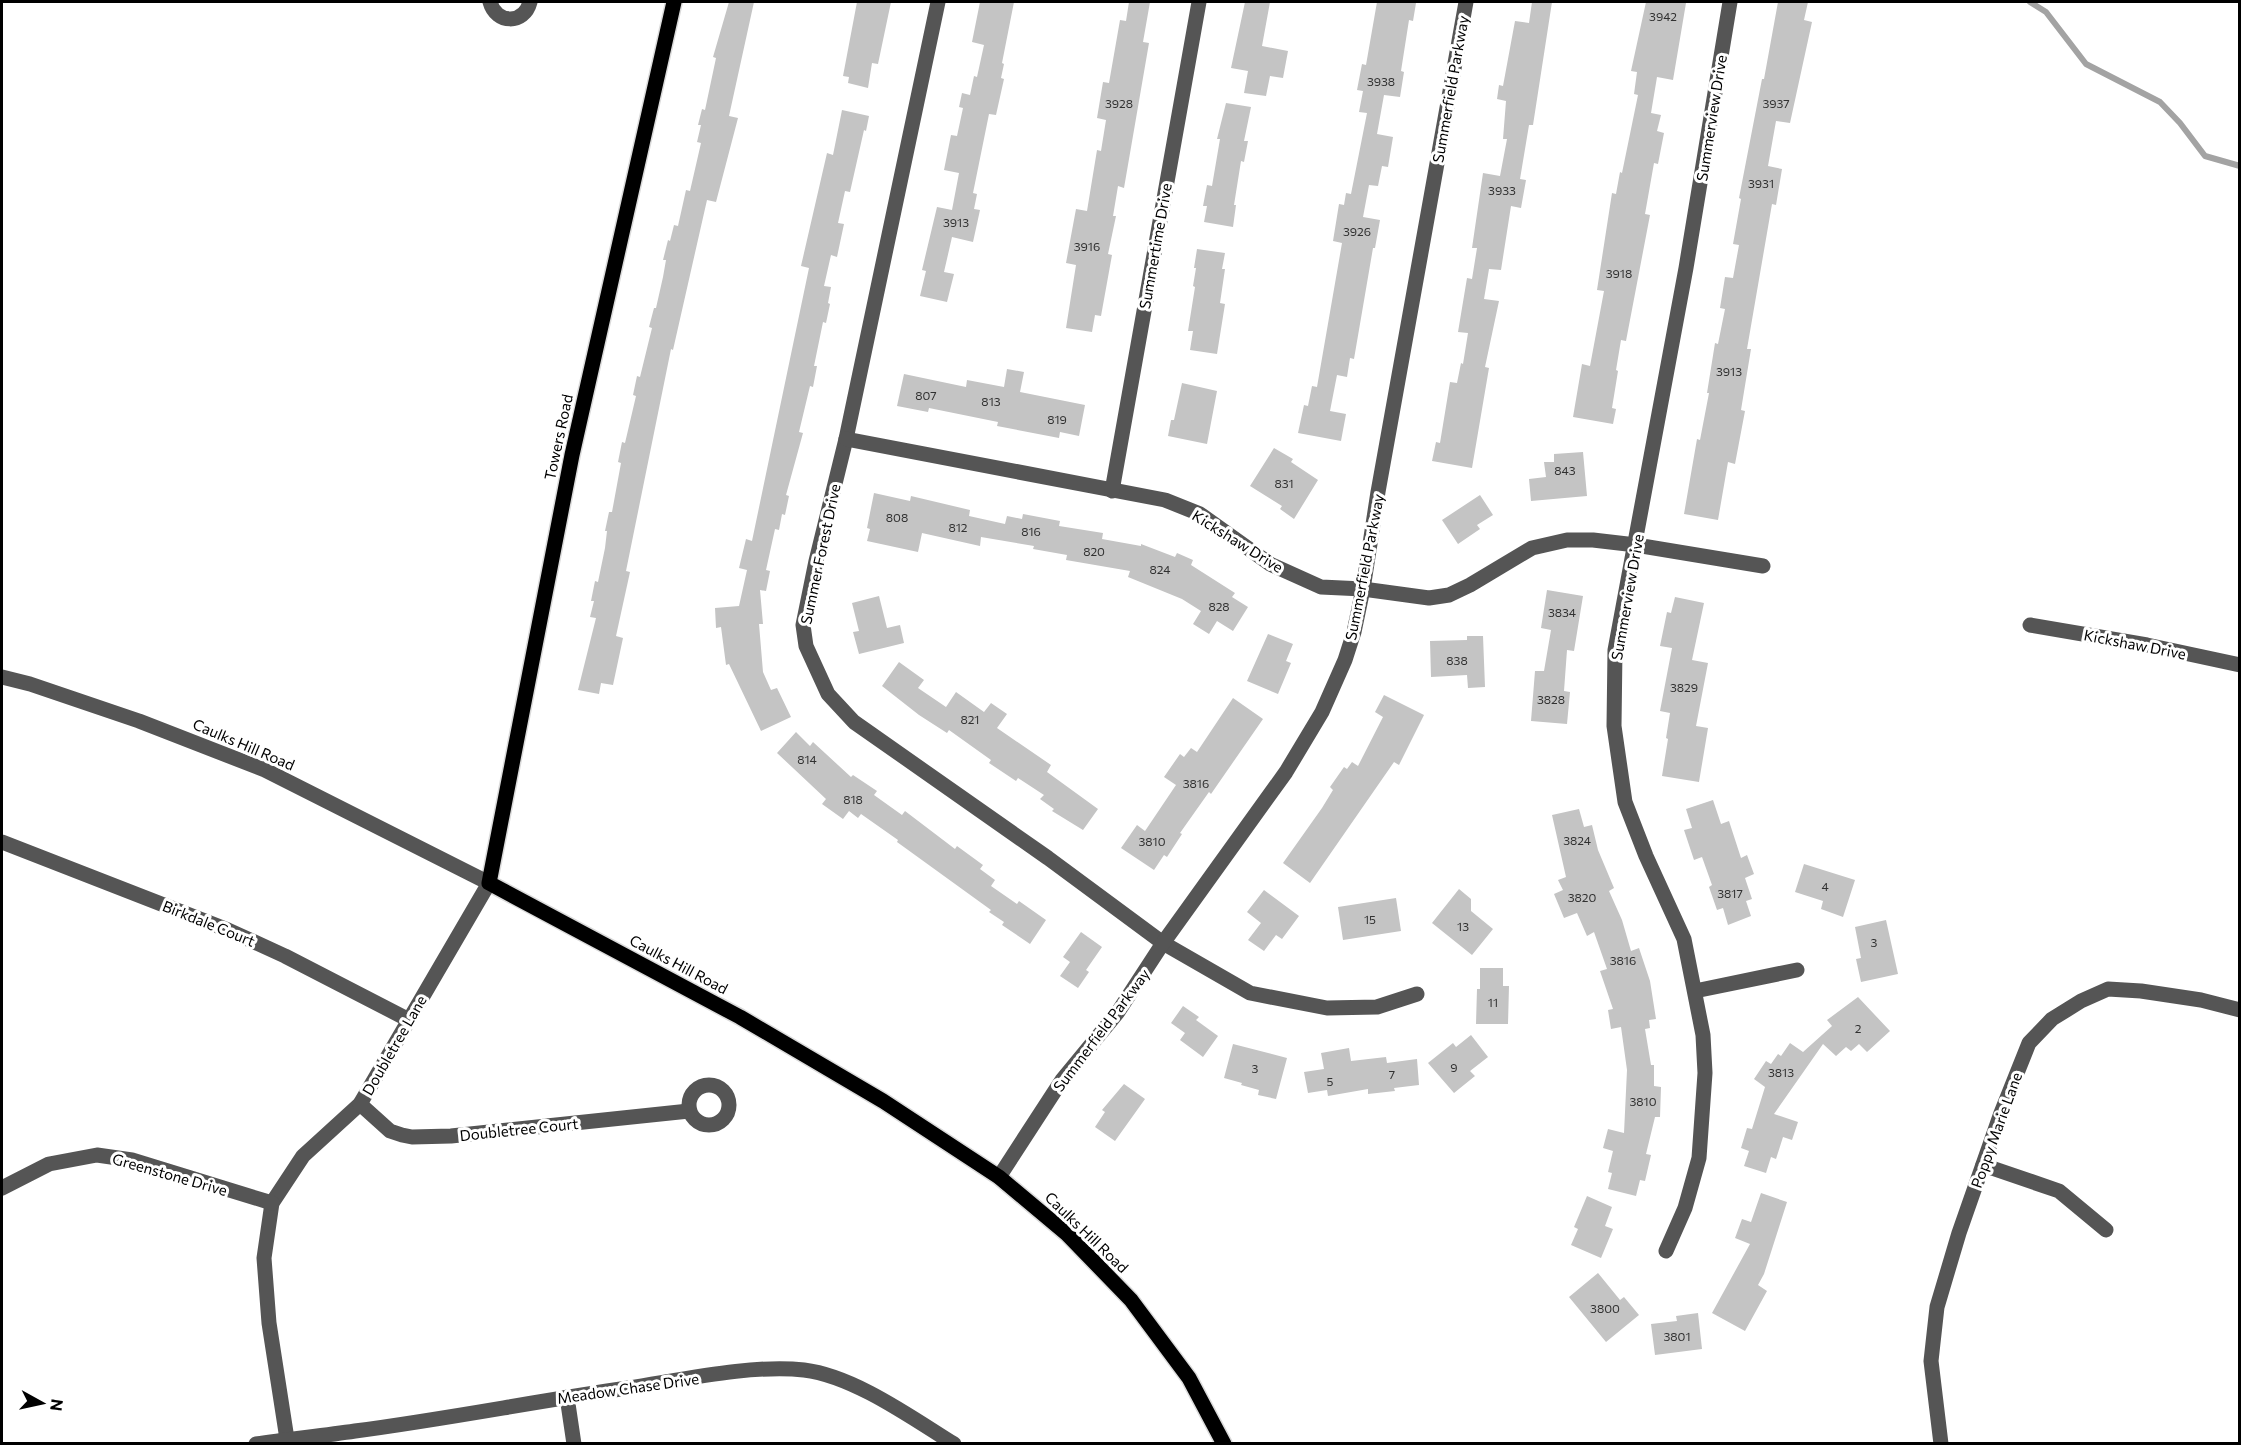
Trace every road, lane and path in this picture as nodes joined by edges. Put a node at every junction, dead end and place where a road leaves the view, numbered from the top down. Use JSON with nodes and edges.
{"nodes":[{"id":1,"x":490,"y":2,"type":"edge"},
{"id":2,"x":530,"y":2,"type":"edge"},
{"id":3,"x":674,"y":2,"type":"edge"},
{"id":4,"x":938,"y":2,"type":"edge"},
{"id":5,"x":1199,"y":2,"type":"edge"},
{"id":6,"x":1466,"y":2,"type":"edge"},
{"id":7,"x":1730,"y":2,"type":"edge"},
{"id":8,"x":846,"y":439,"type":"junction"},
{"id":9,"x":1112,"y":491,"type":"junction"},
{"id":10,"x":1636,"y":545,"type":"junction"},
{"id":11,"x":1763,"y":566,"type":"dead end"},
{"id":12,"x":1363,"y":590,"type":"junction"},
{"id":13,"x":2030,"y":625,"type":"dead end"},
{"id":14,"x":2240,"y":665,"type":"edge"},
{"id":15,"x":2,"y":677,"type":"edge"},
{"id":16,"x":2,"y":842,"type":"edge"},
{"id":17,"x":489,"y":883,"type":"junction"},
{"id":18,"x":1163,"y":943,"type":"junction"},
{"id":19,"x":1797,"y":970,"type":"dead end"},
{"id":20,"x":1695,"y":991,"type":"junction"},
{"id":21,"x":1417,"y":994,"type":"dead end"},
{"id":22,"x":2240,"y":1010,"type":"edge"},
{"id":23,"x":409,"y":1020,"type":"junction"},
{"id":24,"x":360,"y":1104,"type":"junction"},
{"id":25,"x":689,"y":1111,"type":"dead end"},
{"id":26,"x":1983,"y":1165,"type":"junction"},
{"id":27,"x":999,"y":1176,"type":"junction"},
{"id":28,"x":2,"y":1188,"type":"edge"},
{"id":29,"x":272,"y":1203,"type":"junction"},
{"id":30,"x":2106,"y":1230,"type":"dead end"},
{"id":31,"x":1666,"y":1251,"type":"dead end"},
{"id":32,"x":567,"y":1397,"type":"junction"},
{"id":33,"x":287,"y":1439,"type":"junction"},
{"id":34,"x":256,"y":1443,"type":"edge"},
{"id":35,"x":574,"y":1443,"type":"edge"},
{"id":36,"x":954,"y":1443,"type":"edge"},
{"id":37,"x":1224,"y":1443,"type":"edge"},
{"id":38,"x":1941,"y":1443,"type":"edge"}],
"edges":[{"from":1,"to":2,"type":"street"},
{"from":3,"to":17,"type":"main road","name":"Towers Road"},
{"from":4,"to":8,"type":"street","name":"Summer Forest Drive"},
{"from":5,"to":9,"type":"street","name":"Summertime Drive"},
{"from":6,"to":12,"type":"street","name":"Summerfield Parkway"},
{"from":7,"to":10,"type":"street","name":"Summerview Drive"},
{"from":8,"to":9,"type":"street","name":"Kickshaw Drive"},
{"from":8,"to":18,"type":"street","name":"Summer Forest Drive"},
{"from":9,"to":12,"type":"street","name":"Kickshaw Drive"},
{"from":10,"to":11,"type":"street","name":"Kickshaw Drive"},
{"from":10,"to":12,"type":"street","name":"Kickshaw Drive"},
{"from":10,"to":20,"type":"street","name":"Summerview Drive"},
{"from":12,"to":18,"type":"street","name":"Summerfield Parkway"},
{"from":13,"to":14,"type":"street","name":"Kickshaw Drive"},
{"from":15,"to":17,"type":"street","name":"Caulks Hill Road"},
{"from":16,"to":23,"type":"street","name":"Birkdale Court"},
{"from":17,"to":23,"type":"street","name":"Doubletree Lane"},
{"from":17,"to":27,"type":"main road","name":"Caulks Hill Road"},
{"from":18,"to":21,"type":"street","name":"Summer Forest Drive"},
{"from":18,"to":27,"type":"street","name":"Summerfield Parkway"},
{"from":19,"to":20,"type":"street"},
{"from":20,"to":31,"type":"street","name":"Summerview Drive"},
{"from":22,"to":26,"type":"street","name":"Poppy Marie Lane"},
{"from":23,"to":24,"type":"street","name":"Doubletree Lane"},
{"from":24,"to":25,"type":"street","name":"Doubletree Court"},
{"from":24,"to":29,"type":"street","name":"Doubletree Lane"},
{"from":26,"to":30,"type":"street"},
{"from":26,"to":38,"type":"street","name":"Poppy Marie Lane"},
{"from":27,"to":37,"type":"main road","name":"Caulks Hill Road"},
{"from":28,"to":29,"type":"street","name":"Greenstone Drive"},
{"from":29,"to":33,"type":"street","name":"Doubletree Lane"},
{"from":32,"to":33,"type":"street","name":"Meadow Chase Drive"},
{"from":32,"to":35,"type":"street"},
{"from":32,"to":36,"type":"street","name":"Meadow Chase Drive"},
{"from":33,"to":34,"type":"street","name":"Meadow Chase Drive"}]}
